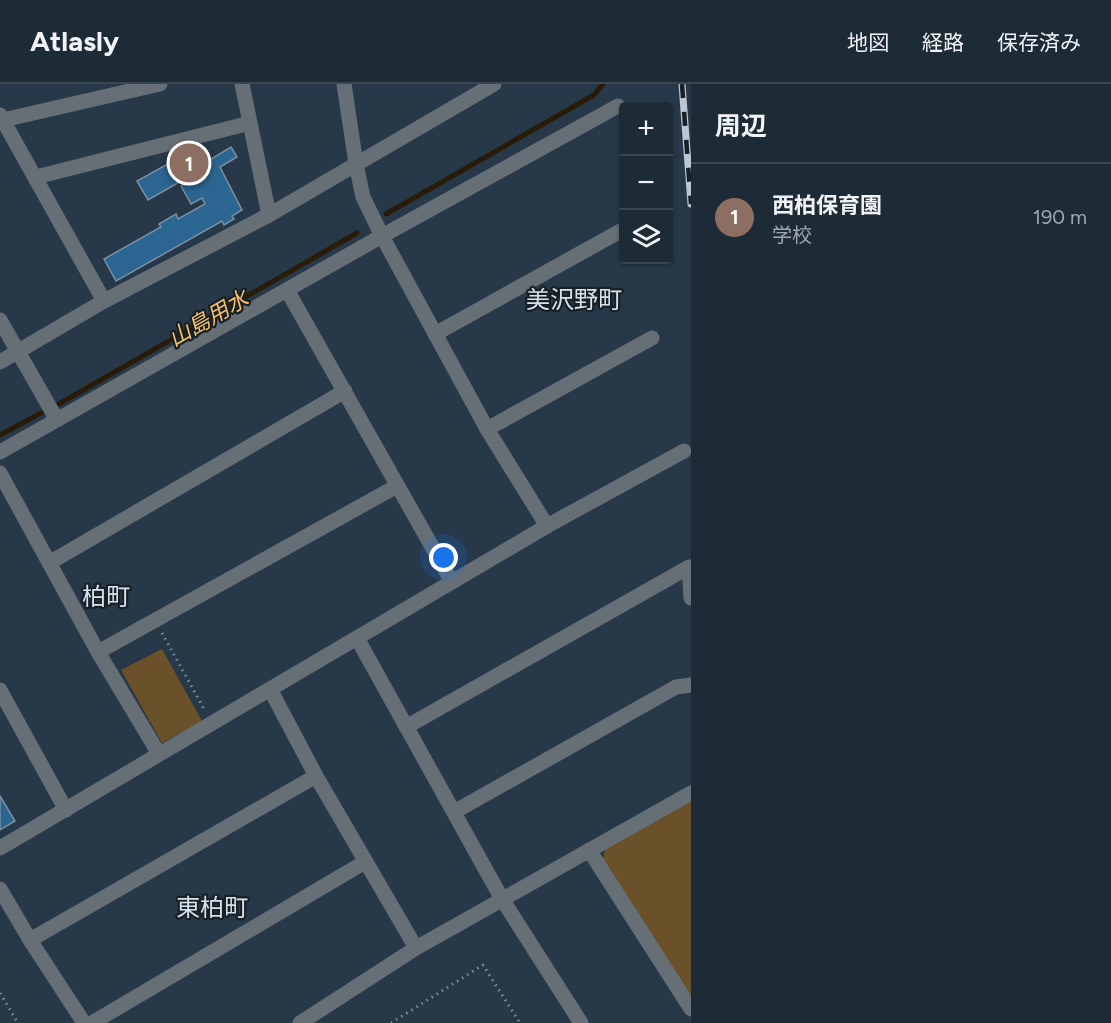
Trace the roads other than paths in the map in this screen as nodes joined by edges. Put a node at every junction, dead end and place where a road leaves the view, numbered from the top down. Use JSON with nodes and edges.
{"nodes":[{"id":1,"x":160,"y":84,"type":"edge"},
{"id":2,"x":242,"y":84,"type":"edge"},
{"id":3,"x":344,"y":84,"type":"edge"},
{"id":4,"x":494,"y":84,"type":"edge"},
{"id":5,"x":618,"y":106,"type":"dead end"},
{"id":6,"x":2,"y":118,"type":"edge"},
{"id":7,"x":250,"y":123,"type":"junction"},
{"id":8,"x":356,"y":164,"type":"junction"},
{"id":9,"x":36,"y":177,"type":"junction"},
{"id":10,"x":269,"y":216,"type":"junction"},
{"id":11,"x":619,"y":233,"type":"edge"},
{"id":12,"x":382,"y":236,"type":"junction"},
{"id":13,"x":287,"y":290,"type":"junction"},
{"id":14,"x":104,"y":301,"type":"junction"},
{"id":15,"x":0,"y":320,"type":"edge"},
{"id":16,"x":435,"y":334,"type":"junction"},
{"id":17,"x":652,"y":338,"type":"dead end"},
{"id":18,"x":18,"y":352,"type":"junction"},
{"id":19,"x":0,"y":362,"type":"edge"},
{"id":20,"x":345,"y":391,"type":"junction"},
{"id":21,"x":57,"y":420,"type":"junction"},
{"id":22,"x":487,"y":429,"type":"junction"},
{"id":23,"x":684,"y":451,"type":"dead end"},
{"id":24,"x":0,"y":452,"type":"edge"},
{"id":25,"x":0,"y":473,"type":"edge"},
{"id":26,"x":397,"y":486,"type":"junction"},
{"id":27,"x":547,"y":526,"type":"junction"},
{"id":28,"x":49,"y":563,"type":"junction"},
{"id":29,"x":452,"y":582,"type":"junction"},
{"id":30,"x":691,"y":598,"type":"edge"},
{"id":31,"x":357,"y":639,"type":"junction"},
{"id":32,"x":98,"y":652,"type":"junction"},
{"id":33,"x":691,"y":685,"type":"edge"},
{"id":34,"x":270,"y":689,"type":"junction"},
{"id":35,"x":0,"y":690,"type":"edge"},
{"id":36,"x":406,"y":728,"type":"junction"},
{"id":37,"x":159,"y":754,"type":"junction"},
{"id":38,"x":316,"y":776,"type":"junction"},
{"id":39,"x":691,"y":793,"type":"edge"},
{"id":40,"x":66,"y":810,"type":"junction"},
{"id":41,"x":454,"y":812,"type":"junction"},
{"id":42,"x":0,"y":848,"type":"edge"},
{"id":43,"x":589,"y":850,"type":"junction"},
{"id":44,"x":365,"y":862,"type":"junction"},
{"id":45,"x":0,"y":889,"type":"edge"},
{"id":46,"x":502,"y":899,"type":"junction"},
{"id":47,"x":30,"y":940,"type":"junction"},
{"id":48,"x":416,"y":948,"type":"junction"},
{"id":49,"x":691,"y":1009,"type":"edge"},
{"id":50,"x":84,"y":1023,"type":"edge"},
{"id":51,"x":92,"y":1023,"type":"edge"},
{"id":52,"x":300,"y":1023,"type":"edge"},
{"id":53,"x":581,"y":1023,"type":"edge"}],
"edges":[{"from":1,"to":6,"type":"street"},
{"from":2,"to":7,"type":"street"},
{"from":3,"to":8,"type":"street"},
{"from":4,"to":8,"type":"street"},
{"from":5,"to":12,"type":"street"},
{"from":6,"to":9,"type":"street"},
{"from":7,"to":9,"type":"street"},
{"from":7,"to":10,"type":"street"},
{"from":8,"to":10,"type":"street"},
{"from":8,"to":12,"type":"street"},
{"from":9,"to":14,"type":"street"},
{"from":10,"to":14,"type":"street"},
{"from":11,"to":16,"type":"street"},
{"from":12,"to":13,"type":"street"},
{"from":12,"to":16,"type":"street"},
{"from":13,"to":20,"type":"street"},
{"from":13,"to":21,"type":"street"},
{"from":14,"to":18,"type":"street"},
{"from":15,"to":18,"type":"street"},
{"from":16,"to":22,"type":"street"},
{"from":17,"to":22,"type":"street"},
{"from":18,"to":19,"type":"street"},
{"from":18,"to":21,"type":"street"},
{"from":20,"to":26,"type":"street"},
{"from":20,"to":28,"type":"street"},
{"from":21,"to":24,"type":"street"},
{"from":22,"to":27,"type":"street"},
{"from":23,"to":27,"type":"street"},
{"from":25,"to":28,"type":"street"},
{"from":26,"to":29,"type":"street"},
{"from":26,"to":32,"type":"street"},
{"from":27,"to":29,"type":"street"},
{"from":28,"to":32,"type":"street"},
{"from":29,"to":31,"type":"street"},
{"from":30,"to":36,"type":"street"},
{"from":31,"to":34,"type":"street"},
{"from":31,"to":36,"type":"street"},
{"from":32,"to":37,"type":"street"},
{"from":33,"to":41,"type":"street"},
{"from":34,"to":37,"type":"street"},
{"from":34,"to":38,"type":"street"},
{"from":35,"to":40,"type":"street"},
{"from":36,"to":41,"type":"street"},
{"from":37,"to":40,"type":"street"},
{"from":38,"to":44,"type":"street"},
{"from":38,"to":47,"type":"street"},
{"from":39,"to":43,"type":"street"},
{"from":40,"to":42,"type":"street"},
{"from":41,"to":46,"type":"street"},
{"from":43,"to":46,"type":"street"},
{"from":43,"to":49,"type":"street"},
{"from":44,"to":48,"type":"street"},
{"from":44,"to":51,"type":"street"},
{"from":45,"to":47,"type":"street"},
{"from":46,"to":48,"type":"street"},
{"from":46,"to":53,"type":"street"},
{"from":47,"to":50,"type":"street"},
{"from":48,"to":52,"type":"street"}]}
